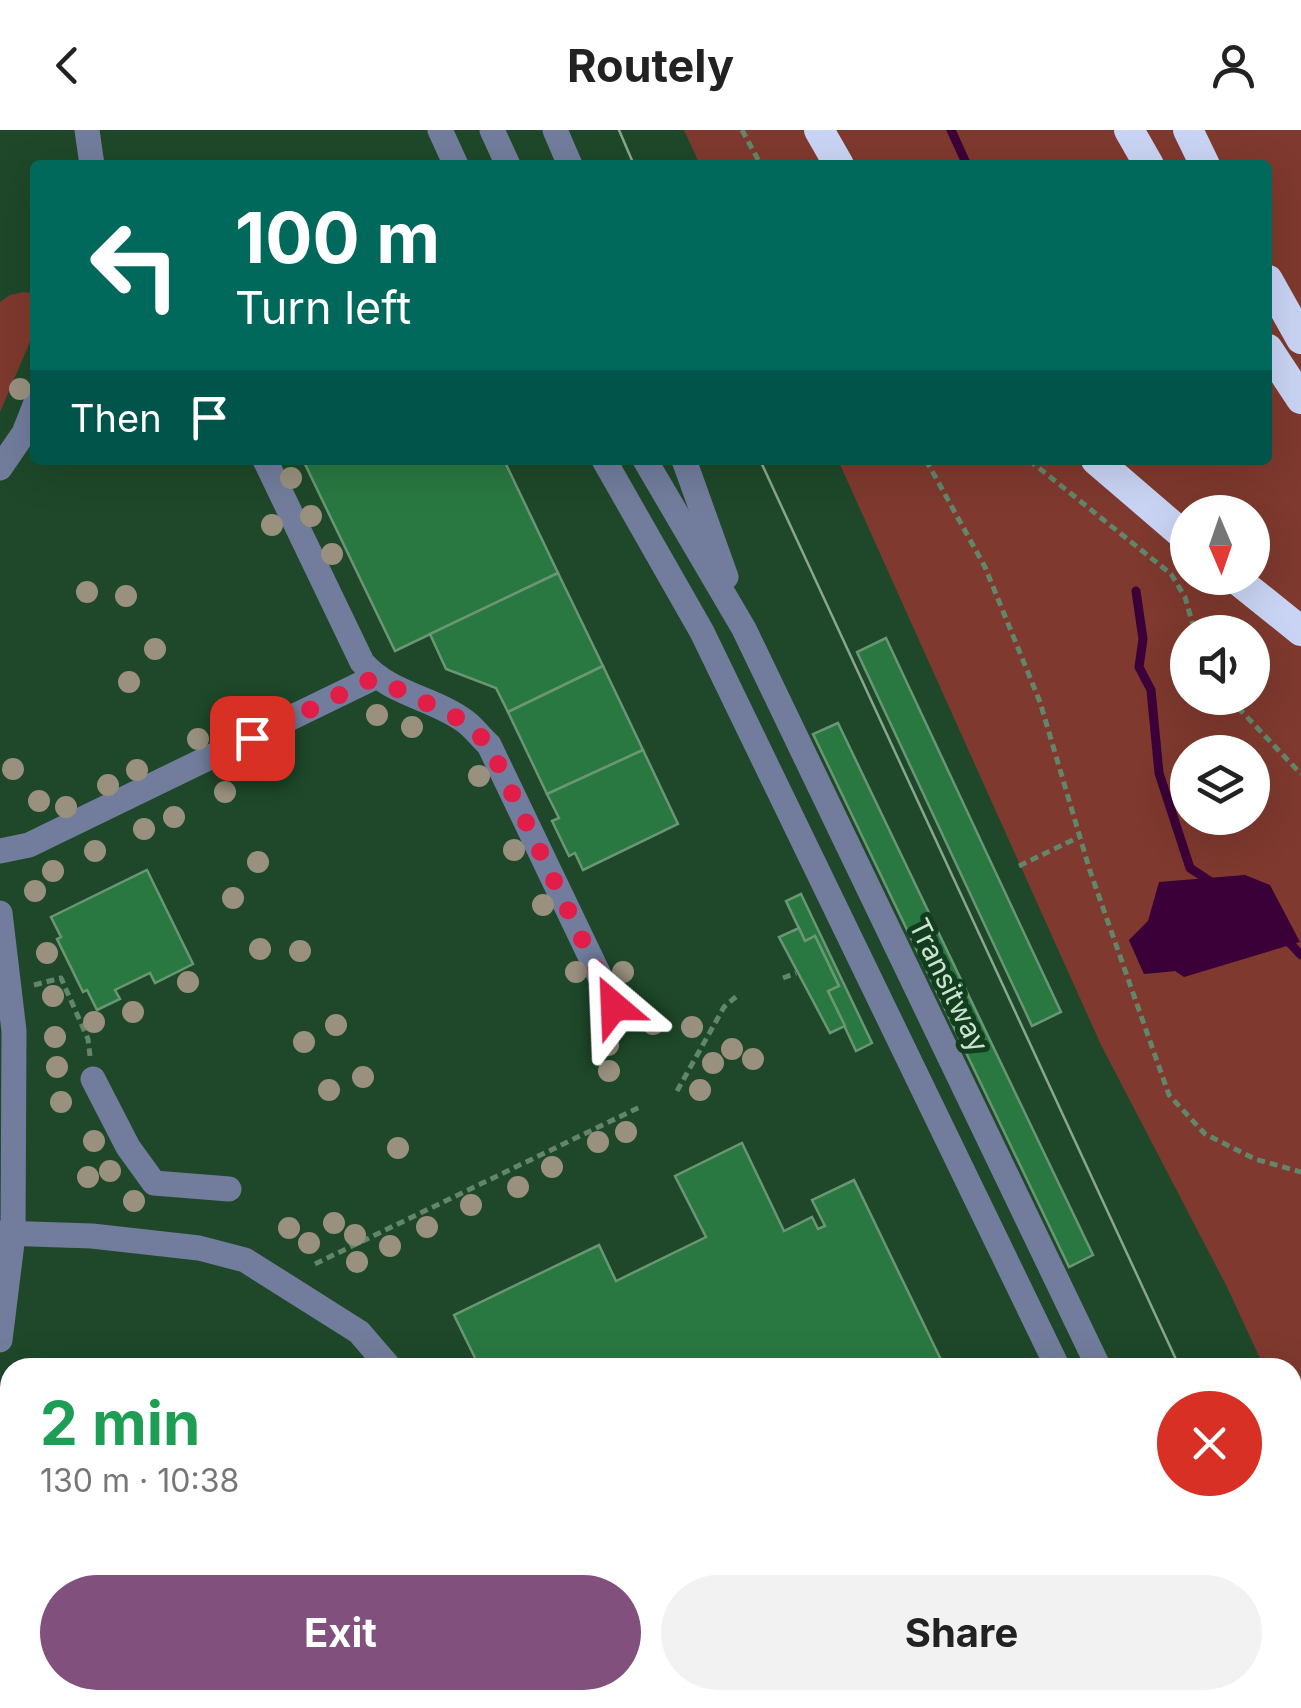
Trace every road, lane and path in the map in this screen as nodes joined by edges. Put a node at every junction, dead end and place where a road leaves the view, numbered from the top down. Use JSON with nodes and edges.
{"nodes":[{"id":1,"x":87,"y":130,"type":"edge"},
{"id":2,"x":440,"y":130,"type":"edge"},
{"id":3,"x":492,"y":130,"type":"edge"},
{"id":4,"x":555,"y":130,"type":"edge"},
{"id":5,"x":742,"y":130,"type":"edge"},
{"id":6,"x":819,"y":130,"type":"edge"},
{"id":7,"x":1129,"y":130,"type":"edge"},
{"id":8,"x":1188,"y":130,"type":"edge"},
{"id":9,"x":91,"y":160,"type":"edge"},
{"id":10,"x":454,"y":160,"type":"edge"},
{"id":11,"x":506,"y":160,"type":"edge"},
{"id":12,"x":568,"y":160,"type":"edge"},
{"id":13,"x":758,"y":160,"type":"edge"},
{"id":14,"x":836,"y":160,"type":"edge"},
{"id":15,"x":1146,"y":160,"type":"edge"},
{"id":16,"x":1203,"y":160,"type":"edge"},
{"id":17,"x":1272,"y":287,"type":"edge"},
{"id":18,"x":1301,"y":338,"type":"edge"},
{"id":19,"x":1272,"y":355,"type":"edge"},
{"id":20,"x":1301,"y":399,"type":"edge"},
{"id":21,"x":30,"y":418,"type":"edge"},
{"id":22,"x":267,"y":465,"type":"edge"},
{"id":23,"x":607,"y":465,"type":"edge"},
{"id":24,"x":686,"y":465,"type":"edge"},
{"id":25,"x":929,"y":465,"type":"edge"},
{"id":26,"x":1035,"y":465,"type":"edge"},
{"id":27,"x":1102,"y":465,"type":"edge"},
{"id":28,"x":0,"y":468,"type":"edge"},
{"id":29,"x":650,"y":472,"type":"edge"},
{"id":30,"x":1170,"y":524,"type":"edge"},
{"id":31,"x":1257,"y":595,"type":"edge"},
{"id":32,"x":1190,"y":615,"type":"edge"},
{"id":33,"x":744,"y":629,"type":"junction"},
{"id":34,"x":1301,"y":630,"type":"edge"},
{"id":35,"x":702,"y":632,"type":"junction"},
{"id":36,"x":374,"y":678,"type":"junction"},
{"id":37,"x":1244,"y":715,"type":"edge"},
{"id":38,"x":1301,"y":774,"type":"edge"},
{"id":39,"x":1079,"y":837,"type":"junction"},
{"id":40,"x":0,"y":851,"type":"edge"},
{"id":41,"x":1018,"y":866,"type":"dead end"},
{"id":42,"x":0,"y":913,"type":"edge"},
{"id":43,"x":796,"y":972,"type":"dead end"},
{"id":44,"x":784,"y":978,"type":"dead end"},
{"id":45,"x":34,"y":986,"type":"dead end"},
{"id":46,"x":738,"y":996,"type":"dead end"},
{"id":47,"x":614,"y":1006,"type":"dead end"},
{"id":48,"x":93,"y":1079,"type":"joint"},
{"id":49,"x":677,"y":1092,"type":"dead end"},
{"id":50,"x":642,"y":1106,"type":"dead end"},
{"id":51,"x":1301,"y":1172,"type":"edge"},
{"id":52,"x":229,"y":1189,"type":"dead end"},
{"id":53,"x":7,"y":1234,"type":"edge"},
{"id":54,"x":315,"y":1264,"type":"dead end"},
{"id":55,"x":0,"y":1340,"type":"edge"},
{"id":56,"x":382,"y":1358,"type":"edge"},
{"id":57,"x":1053,"y":1358,"type":"edge"},
{"id":58,"x":1094,"y":1358,"type":"edge"}],
"edges":[{"from":1,"to":9,"type":"street"},
{"from":2,"to":10,"type":"street"},
{"from":3,"to":11,"type":"street"},
{"from":4,"to":12,"type":"street"},
{"from":5,"to":13,"type":"path"},
{"from":6,"to":14,"type":"highway"},
{"from":7,"to":15,"type":"highway"},
{"from":8,"to":16,"type":"highway"},
{"from":17,"to":18,"type":"highway"},
{"from":19,"to":20,"type":"highway"},
{"from":21,"to":28,"type":"street"},
{"from":22,"to":36,"type":"street"},
{"from":23,"to":35,"type":"street","name":"Transitway"},
{"from":24,"to":33,"type":"street","name":"Transitway"},
{"from":25,"to":39,"type":"path"},
{"from":26,"to":32,"type":"path"},
{"from":27,"to":30,"type":"highway"},
{"from":29,"to":33,"type":"street","name":"Transitway"},
{"from":29,"to":35,"type":"street","name":"Transitway"},
{"from":31,"to":34,"type":"highway"},
{"from":33,"to":58,"type":"street","name":"Transitway"},
{"from":35,"to":57,"type":"street","name":"Transitway"},
{"from":36,"to":40,"type":"street"},
{"from":36,"to":47,"type":"street"},
{"from":37,"to":38,"type":"path"},
{"from":39,"to":41,"type":"path"},
{"from":39,"to":51,"type":"path"},
{"from":42,"to":53,"type":"street"},
{"from":43,"to":44,"type":"path"},
{"from":45,"to":48,"type":"path"},
{"from":46,"to":49,"type":"path"},
{"from":48,"to":52,"type":"street"},
{"from":50,"to":54,"type":"path"},
{"from":53,"to":55,"type":"street"},
{"from":53,"to":56,"type":"street"}]}
